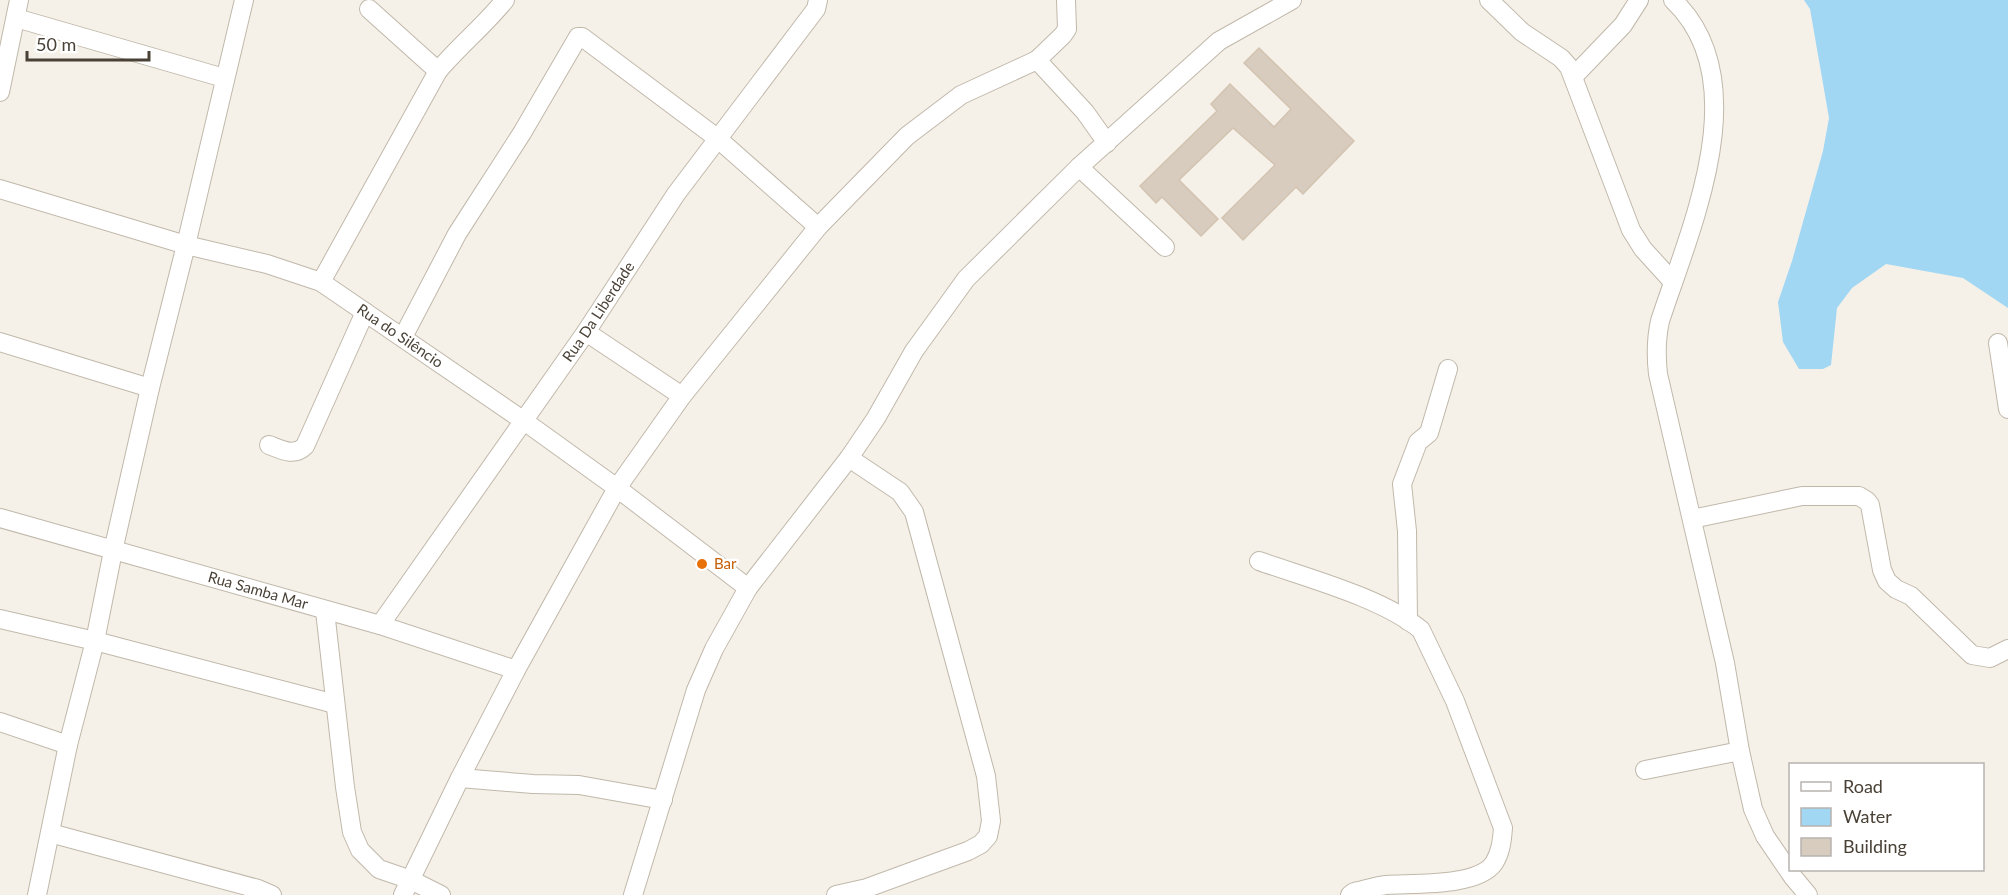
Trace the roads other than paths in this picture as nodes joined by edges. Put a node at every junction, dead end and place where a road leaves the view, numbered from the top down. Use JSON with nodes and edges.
{"nodes":[{"id":1,"x":19,"y":0,"type":"edge"},
{"id":2,"x":244,"y":0,"type":"edge"},
{"id":3,"x":505,"y":0,"type":"edge"},
{"id":4,"x":818,"y":0,"type":"edge"},
{"id":5,"x":1066,"y":0,"type":"edge"},
{"id":6,"x":1292,"y":0,"type":"edge"},
{"id":7,"x":1489,"y":0,"type":"edge"},
{"id":8,"x":1639,"y":0,"type":"edge"},
{"id":9,"x":1673,"y":0,"type":"edge"},
{"id":10,"x":369,"y":9,"type":"dead end"},
{"id":11,"x":16,"y":18,"type":"junction"},
{"id":12,"x":1037,"y":60,"type":"junction"},
{"id":13,"x":438,"y":71,"type":"junction"},
{"id":14,"x":1574,"y":76,"type":"junction"},
{"id":15,"x":224,"y":78,"type":"junction"},
{"id":16,"x":0,"y":92,"type":"edge"},
{"id":17,"x":717,"y":138,"type":"junction"},
{"id":18,"x":1107,"y":143,"type":"junction"},
{"id":19,"x":1079,"y":167,"type":"junction"},
{"id":20,"x":0,"y":189,"type":"edge"},
{"id":21,"x":818,"y":227,"type":"junction"},
{"id":22,"x":186,"y":245,"type":"junction"},
{"id":23,"x":1165,"y":247,"type":"dead end"},
{"id":24,"x":321,"y":282,"type":"junction"},
{"id":25,"x":1673,"y":282,"type":"junction"},
{"id":26,"x":365,"y":312,"type":"junction"},
{"id":27,"x":586,"y":332,"type":"junction"},
{"id":28,"x":403,"y":337,"type":"junction"},
{"id":29,"x":0,"y":342,"type":"edge"},
{"id":30,"x":1998,"y":343,"type":"dead end"},
{"id":31,"x":1448,"y":369,"type":"dead end"},
{"id":32,"x":150,"y":388,"type":"junction"},
{"id":33,"x":682,"y":396,"type":"junction"},
{"id":34,"x":2008,"y":409,"type":"edge"},
{"id":35,"x":524,"y":421,"type":"junction"},
{"id":36,"x":269,"y":445,"type":"dead end"},
{"id":37,"x":849,"y":458,"type":"junction"},
{"id":38,"x":617,"y":488,"type":"junction"},
{"id":39,"x":0,"y":518,"type":"edge"},
{"id":40,"x":1692,"y":519,"type":"junction"},
{"id":41,"x":113,"y":551,"type":"junction"},
{"id":42,"x":1259,"y":561,"type":"dead end"},
{"id":43,"x":748,"y":588,"type":"junction"},
{"id":44,"x":325,"y":611,"type":"junction"},
{"id":45,"x":0,"y":619,"type":"edge"},
{"id":46,"x":1408,"y":621,"type":"junction"},
{"id":47,"x":380,"y":625,"type":"junction"},
{"id":48,"x":95,"y":641,"type":"junction"},
{"id":49,"x":2008,"y":649,"type":"edge"},
{"id":50,"x":516,"y":670,"type":"junction"},
{"id":51,"x":335,"y":704,"type":"junction"},
{"id":52,"x":0,"y":722,"type":"edge"},
{"id":53,"x":68,"y":744,"type":"junction"},
{"id":54,"x":1740,"y":751,"type":"junction"},
{"id":55,"x":1645,"y":770,"type":"dead end"},
{"id":56,"x":460,"y":778,"type":"junction"},
{"id":57,"x":663,"y":800,"type":"junction"},
{"id":58,"x":50,"y":833,"type":"junction"},
{"id":59,"x":407,"y":888,"type":"edge"},
{"id":60,"x":37,"y":895,"type":"edge"},
{"id":61,"x":272,"y":895,"type":"edge"},
{"id":62,"x":441,"y":895,"type":"edge"},
{"id":63,"x":633,"y":895,"type":"edge"},
{"id":64,"x":836,"y":895,"type":"edge"},
{"id":65,"x":1350,"y":895,"type":"edge"},
{"id":66,"x":1808,"y":895,"type":"edge"}],
"edges":[{"from":1,"to":11,"type":"street"},
{"from":2,"to":15,"type":"street"},
{"from":3,"to":13,"type":"street"},
{"from":4,"to":17,"type":"street","name":"Rua Da Liberdade"},
{"from":5,"to":12,"type":"street"},
{"from":6,"to":18,"type":"street"},
{"from":7,"to":14,"type":"street"},
{"from":8,"to":14,"type":"street"},
{"from":9,"to":25,"type":"street"},
{"from":10,"to":13,"type":"street"},
{"from":11,"to":15,"type":"street"},
{"from":11,"to":16,"type":"street"},
{"from":12,"to":18,"type":"street"},
{"from":12,"to":21,"type":"street"},
{"from":13,"to":24,"type":"street"},
{"from":14,"to":25,"type":"street"},
{"from":15,"to":22,"type":"street"},
{"from":17,"to":21,"type":"street"},
{"from":17,"to":27,"type":"street","name":"Rua Da Liberdade"},
{"from":17,"to":28,"type":"street"},
{"from":18,"to":19,"type":"street"},
{"from":19,"to":23,"type":"street"},
{"from":19,"to":37,"type":"street"},
{"from":20,"to":22,"type":"street","name":"Rua do Silêncio"},
{"from":21,"to":33,"type":"street"},
{"from":22,"to":24,"type":"street","name":"Rua do Silêncio"},
{"from":22,"to":32,"type":"street"},
{"from":24,"to":26,"type":"street","name":"Rua do Silêncio"},
{"from":25,"to":40,"type":"street"},
{"from":26,"to":28,"type":"street","name":"Rua do Silêncio"},
{"from":26,"to":36,"type":"street"},
{"from":27,"to":33,"type":"street"},
{"from":27,"to":35,"type":"street","name":"Rua Da Liberdade"},
{"from":28,"to":35,"type":"street","name":"Rua do Silêncio"},
{"from":29,"to":32,"type":"street"},
{"from":30,"to":34,"type":"street"},
{"from":31,"to":46,"type":"street"},
{"from":32,"to":41,"type":"street"},
{"from":33,"to":38,"type":"street"},
{"from":35,"to":38,"type":"street","name":"Rua do Silêncio"},
{"from":35,"to":47,"type":"street","name":"Rua Da Liberdade"},
{"from":37,"to":43,"type":"street"},
{"from":37,"to":64,"type":"street"},
{"from":38,"to":43,"type":"street","name":"Rua do Silêncio"},
{"from":38,"to":50,"type":"street"},
{"from":39,"to":41,"type":"street","name":"Rua Samba Mar"},
{"from":40,"to":49,"type":"street"},
{"from":40,"to":54,"type":"street"},
{"from":41,"to":44,"type":"street","name":"Rua Samba Mar"},
{"from":41,"to":48,"type":"street"},
{"from":42,"to":46,"type":"street"},
{"from":43,"to":57,"type":"street"},
{"from":44,"to":47,"type":"street","name":"Rua Samba Mar"},
{"from":44,"to":51,"type":"street"},
{"from":45,"to":48,"type":"street"},
{"from":46,"to":65,"type":"street"},
{"from":47,"to":50,"type":"street","name":"Rua Samba Mar"},
{"from":48,"to":51,"type":"street"},
{"from":48,"to":53,"type":"street"},
{"from":50,"to":56,"type":"street"},
{"from":51,"to":59,"type":"street"},
{"from":52,"to":53,"type":"street"},
{"from":53,"to":58,"type":"street"},
{"from":54,"to":55,"type":"street"},
{"from":54,"to":66,"type":"street"},
{"from":56,"to":57,"type":"street"},
{"from":56,"to":59,"type":"street"},
{"from":57,"to":63,"type":"street"},
{"from":58,"to":60,"type":"street"},
{"from":58,"to":61,"type":"street"},
{"from":59,"to":62,"type":"street"}]}
